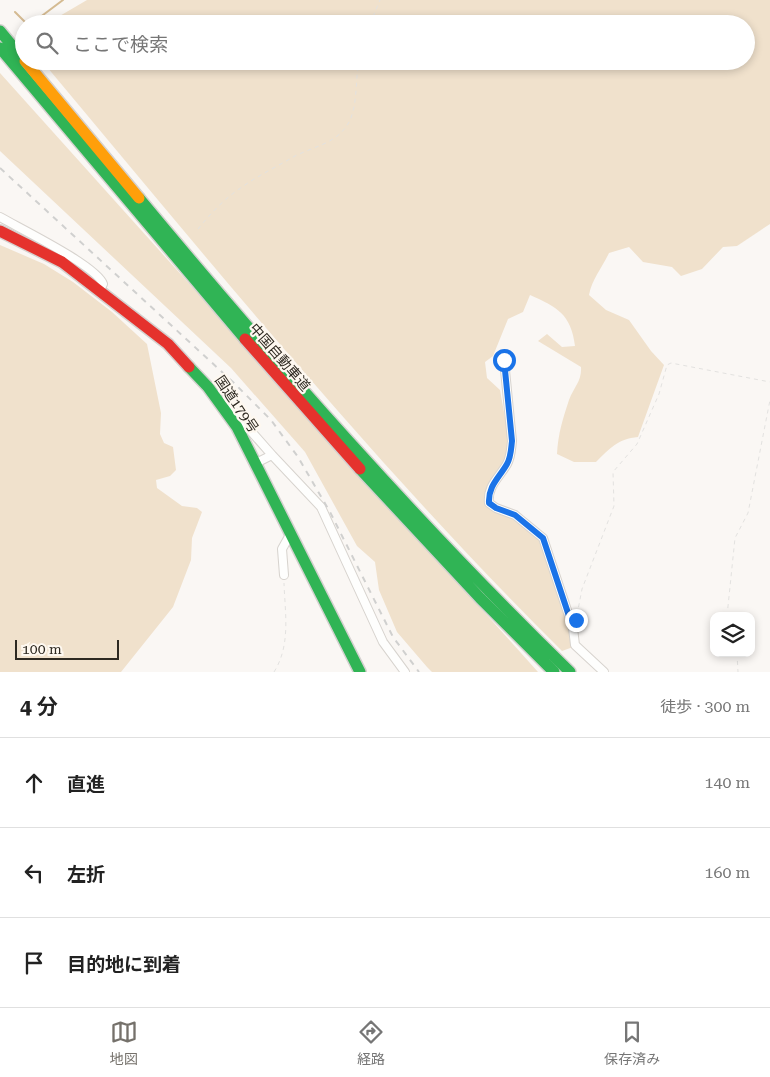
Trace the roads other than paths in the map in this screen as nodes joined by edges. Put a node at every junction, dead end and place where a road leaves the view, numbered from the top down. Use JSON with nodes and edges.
{"nodes":[{"id":1,"x":0,"y":31,"type":"edge"},
{"id":2,"x":0,"y":48,"type":"edge"},
{"id":3,"x":15,"y":49,"type":"edge"},
{"id":4,"x":15,"y":66,"type":"edge"},
{"id":5,"x":18,"y":70,"type":"edge"},
{"id":6,"x":32,"y":70,"type":"edge"},
{"id":7,"x":0,"y":217,"type":"edge"},
{"id":8,"x":0,"y":231,"type":"edge"},
{"id":9,"x":100,"y":290,"type":"junction"},
{"id":10,"x":504,"y":360,"type":"dead end"},
{"id":11,"x":223,"y":406,"type":"junction"},
{"id":12,"x":272,"y":454,"type":"junction"},
{"id":13,"x":256,"y":463,"type":"junction"},
{"id":14,"x":291,"y":533,"type":"junction"},
{"id":15,"x":284,"y":575,"type":"road end"},
{"id":16,"x":360,"y":672,"type":"edge"},
{"id":17,"x":404,"y":672,"type":"edge"},
{"id":18,"x":554,"y":672,"type":"edge"},
{"id":19,"x":570,"y":672,"type":"edge"},
{"id":20,"x":604,"y":672,"type":"edge"}],
"edges":[{"from":1,"to":3,"type":"highway","name":"中国自動車道"},
{"from":2,"to":4,"type":"highway","name":"中国自動車道"},
{"from":5,"to":18,"type":"highway","name":"中国自動車道"},
{"from":6,"to":19,"type":"highway","name":"中国自動車道"},
{"from":7,"to":9,"type":"street"},
{"from":8,"to":9,"type":"highway","name":"国道179号"},
{"from":9,"to":11,"type":"highway","name":"国道179号"},
{"from":10,"to":20,"type":"street"},
{"from":11,"to":12,"type":"street"},
{"from":11,"to":13,"type":"highway","name":"国道179号"},
{"from":12,"to":13,"type":"street"},
{"from":12,"to":17,"type":"street"},
{"from":13,"to":14,"type":"highway","name":"国道179号"},
{"from":14,"to":15,"type":"street"},
{"from":14,"to":16,"type":"highway","name":"国道179号"}]}
